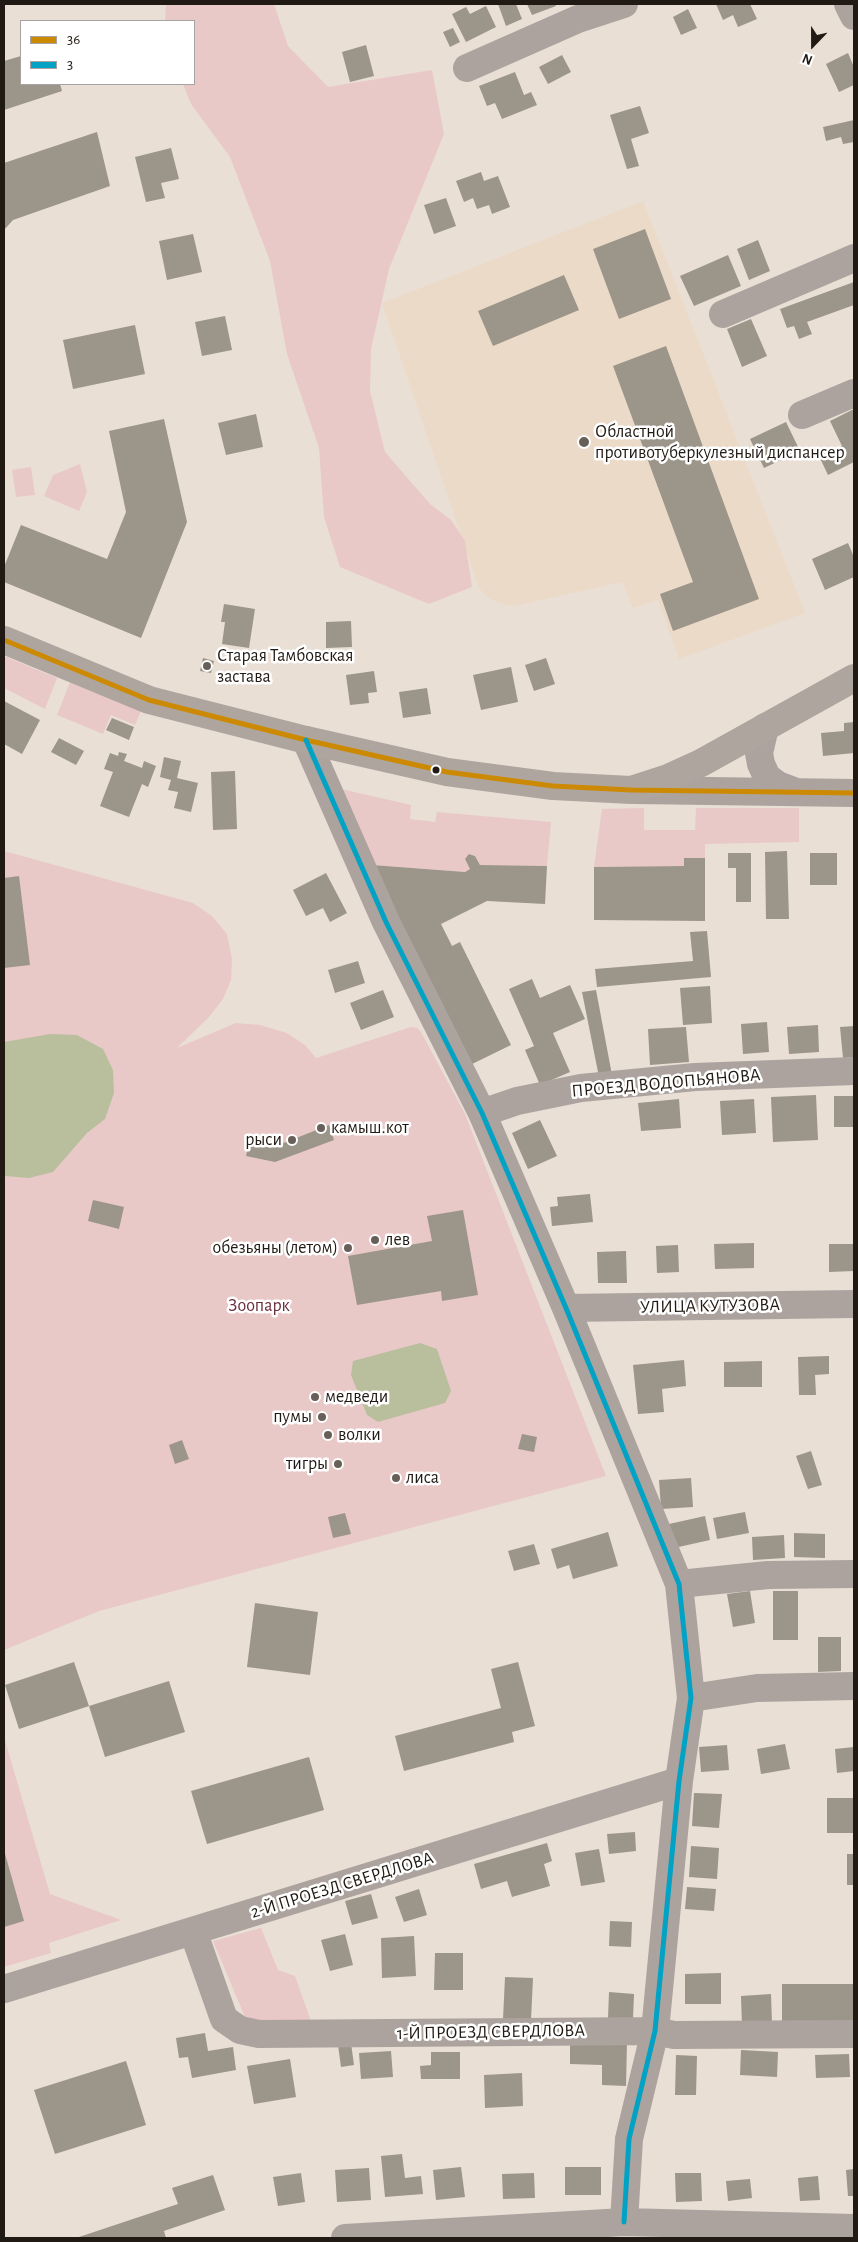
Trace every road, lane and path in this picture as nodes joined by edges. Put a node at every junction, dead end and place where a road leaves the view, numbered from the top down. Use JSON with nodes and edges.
{"nodes":[{"id":1,"x":624,"y":4,"type":"edge"},
{"id":2,"x":848,"y":4,"type":"edge"},
{"id":3,"x":854,"y":16,"type":"edge"},
{"id":4,"x":467,"y":68,"type":"dead end"},
{"id":5,"x":854,"y":258,"type":"edge"},
{"id":6,"x":723,"y":314,"type":"dead end"},
{"id":7,"x":854,"y":392,"type":"edge"},
{"id":8,"x":802,"y":415,"type":"dead end"},
{"id":9,"x":4,"y":640,"type":"edge"},
{"id":10,"x":854,"y":678,"type":"edge"},
{"id":11,"x":765,"y":727,"type":"junction"},
{"id":12,"x":306,"y":740,"type":"junction"},
{"id":13,"x":631,"y":790,"type":"junction"},
{"id":14,"x":796,"y":792,"type":"junction"},
{"id":15,"x":854,"y":793,"type":"edge"},
{"id":16,"x":854,"y":1072,"type":"edge"},
{"id":17,"x":482,"y":1113,"type":"junction"},
{"id":18,"x":854,"y":1304,"type":"edge"},
{"id":19,"x":566,"y":1308,"type":"junction"},
{"id":20,"x":854,"y":1574,"type":"edge"},
{"id":21,"x":679,"y":1584,"type":"junction"},
{"id":22,"x":854,"y":1686,"type":"edge"},
{"id":23,"x":691,"y":1698,"type":"junction"},
{"id":24,"x":679,"y":1781,"type":"junction"},
{"id":25,"x":193,"y":1930,"type":"junction"},
{"id":26,"x":4,"y":1989,"type":"edge"},
{"id":27,"x":655,"y":2031,"type":"junction"},
{"id":28,"x":854,"y":2034,"type":"edge"},
{"id":29,"x":624,"y":2222,"type":"junction"},
{"id":30,"x":854,"y":2228,"type":"edge"},
{"id":31,"x":779,"y":2232,"type":"edge"},
{"id":32,"x":346,"y":2238,"type":"edge"}],
"edges":[{"from":1,"to":4,"type":"street"},
{"from":2,"to":3,"type":"street"},
{"from":5,"to":6,"type":"street"},
{"from":7,"to":8,"type":"street"},
{"from":9,"to":12,"type":"main road"},
{"from":10,"to":11,"type":"main road"},
{"from":11,"to":13,"type":"main road"},
{"from":11,"to":14,"type":"street"},
{"from":12,"to":13,"type":"main road"},
{"from":12,"to":17,"type":"street"},
{"from":13,"to":14,"type":"street"},
{"from":14,"to":15,"type":"street"},
{"from":16,"to":17,"type":"street","name":"ПРОЕЗД ВОДОПЬЯНОВА"},
{"from":17,"to":19,"type":"street"},
{"from":18,"to":19,"type":"street","name":"УЛИЦА КУТУЗОВА"},
{"from":19,"to":21,"type":"street"},
{"from":20,"to":21,"type":"street"},
{"from":21,"to":23,"type":"street"},
{"from":22,"to":23,"type":"street"},
{"from":23,"to":24,"type":"street"},
{"from":24,"to":25,"type":"street","name":"2-Й ПРОЕЗД СВЕРДЛОВА"},
{"from":24,"to":27,"type":"street"},
{"from":25,"to":26,"type":"street","name":"2-Й ПРОЕЗД СВЕРДЛОВА"},
{"from":25,"to":27,"type":"street","name":"1-Й ПРОЕЗД СВЕРДЛОВА"},
{"from":27,"to":28,"type":"street","name":"1-Й ПРОЕЗД СВЕРДЛОВА"},
{"from":27,"to":29,"type":"street"},
{"from":29,"to":31,"type":"street"},
{"from":29,"to":32,"type":"street"},
{"from":30,"to":31,"type":"street"}]}
